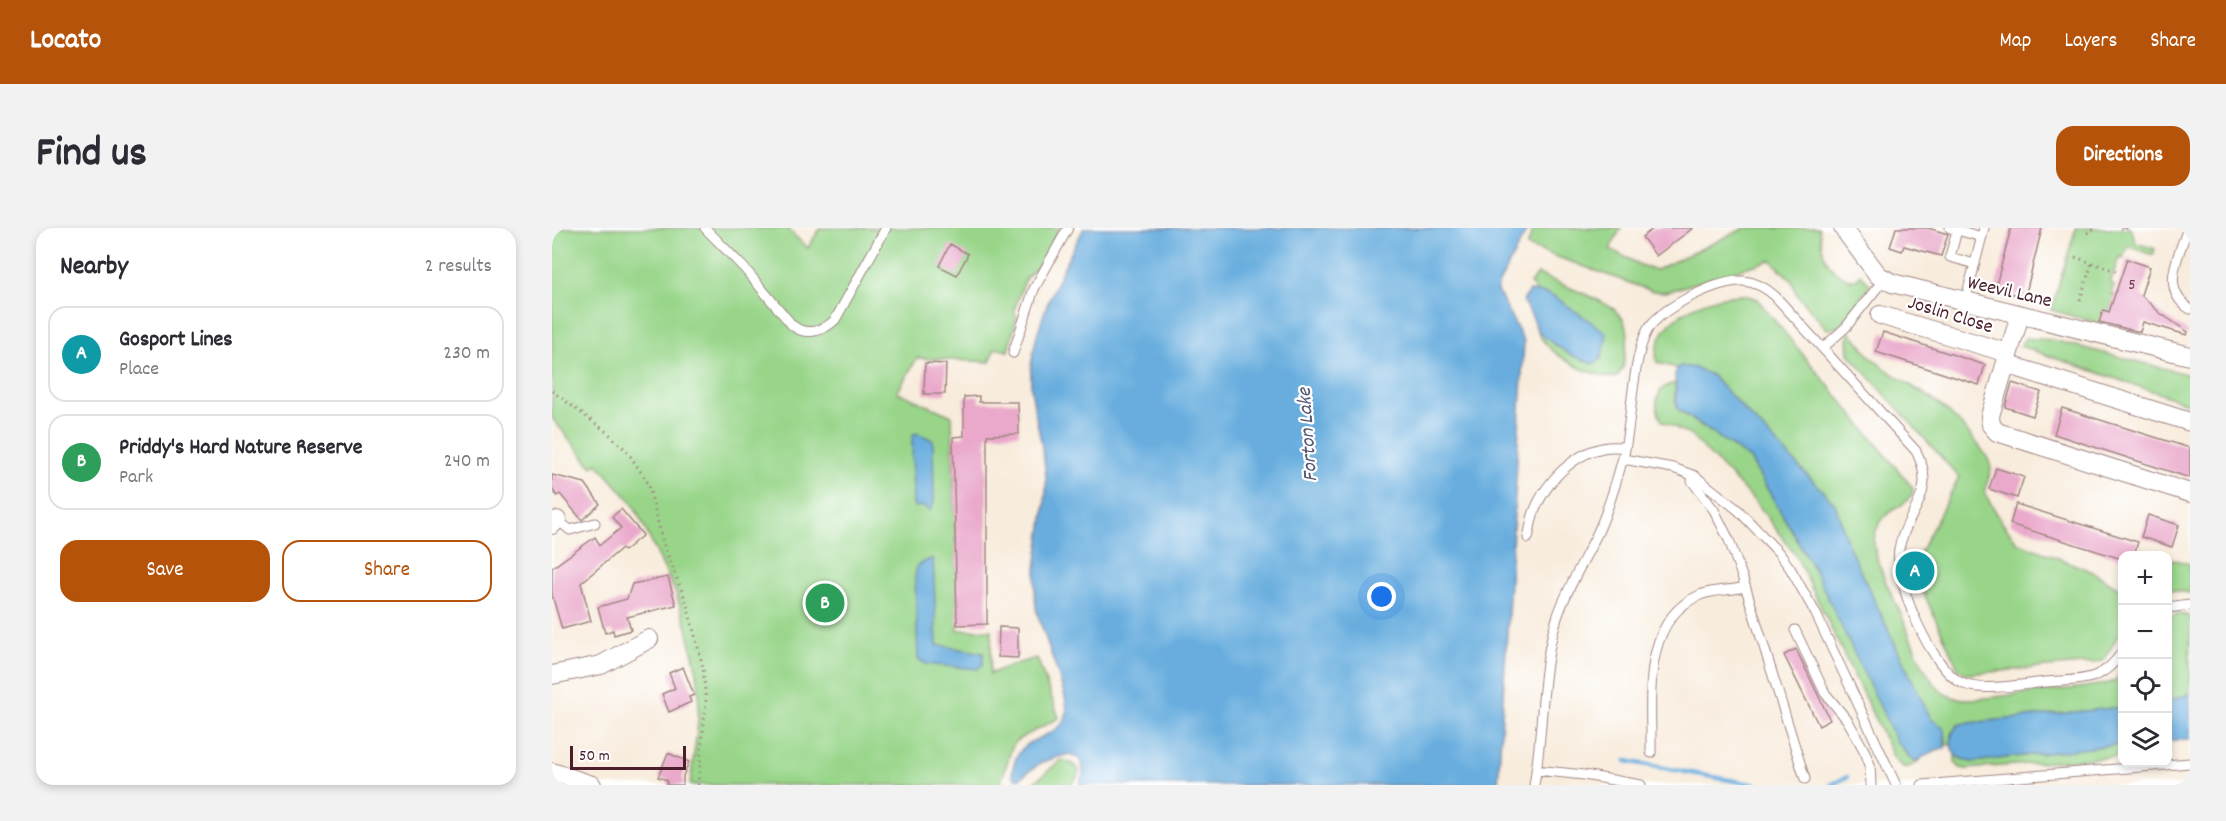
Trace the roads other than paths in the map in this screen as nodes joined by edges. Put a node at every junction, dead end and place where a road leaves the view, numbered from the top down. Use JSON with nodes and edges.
{"nodes":[{"id":1,"x":705,"y":228,"type":"edge"},
{"id":2,"x":886,"y":228,"type":"edge"},
{"id":3,"x":1068,"y":228,"type":"edge"},
{"id":4,"x":1843,"y":228,"type":"edge"},
{"id":5,"x":2188,"y":228,"type":"edge"},
{"id":6,"x":1953,"y":229,"type":"edge"},
{"id":7,"x":1983,"y":232,"type":"edge"},
{"id":8,"x":1975,"y":264,"type":"junction"},
{"id":9,"x":1884,"y":279,"type":"junction"},
{"id":10,"x":1965,"y":302,"type":"junction"},
{"id":11,"x":2190,"y":309,"type":"edge"},
{"id":12,"x":1880,"y":315,"type":"dead end"},
{"id":13,"x":2020,"y":315,"type":"junction"},
{"id":14,"x":1823,"y":348,"type":"junction"},
{"id":15,"x":1013,"y":353,"type":"dead end"},
{"id":16,"x":2190,"y":356,"type":"edge"},
{"id":17,"x":2007,"y":359,"type":"junction"},
{"id":18,"x":2190,"y":422,"type":"edge"},
{"id":19,"x":1625,"y":448,"type":"junction"},
{"id":20,"x":1623,"y":459,"type":"junction"},
{"id":21,"x":1693,"y":475,"type":"junction"},
{"id":22,"x":2190,"y":493,"type":"edge"},
{"id":23,"x":554,"y":520,"type":"edge"},
{"id":24,"x":595,"y":523,"type":"dead end"},
{"id":25,"x":1528,"y":538,"type":"dead end"},
{"id":26,"x":1745,"y":587,"type":"junction"},
{"id":27,"x":2190,"y":605,"type":"edge"},
{"id":28,"x":2172,"y":607,"type":"edge"},
{"id":29,"x":1795,"y":630,"type":"dead end"},
{"id":30,"x":649,"y":639,"type":"dead end"},
{"id":31,"x":2118,"y":657,"type":"edge"},
{"id":32,"x":552,"y":675,"type":"edge"},
{"id":33,"x":1652,"y":753,"type":"dead end"},
{"id":34,"x":2190,"y":764,"type":"edge"},
{"id":35,"x":1536,"y":770,"type":"junction"},
{"id":36,"x":552,"y":772,"type":"edge"},
{"id":37,"x":1804,"y":779,"type":"dead end"},
{"id":38,"x":592,"y":785,"type":"edge"},
{"id":39,"x":1534,"y":785,"type":"edge"},
{"id":40,"x":1641,"y":785,"type":"edge"},
{"id":41,"x":1871,"y":785,"type":"edge"},
{"id":42,"x":1896,"y":785,"type":"edge"},
{"id":43,"x":1923,"y":785,"type":"edge"}],
"edges":[{"from":1,"to":2,"type":"lane"},
{"from":3,"to":15,"type":"lane"},
{"from":4,"to":9,"type":"street","name":"Weevil Lane"},
{"from":5,"to":11,"type":"lane"},
{"from":6,"to":7,"type":"lane"},
{"from":6,"to":8,"type":"lane"},
{"from":7,"to":8,"type":"lane"},
{"from":8,"to":10,"type":"lane"},
{"from":9,"to":10,"type":"street","name":"Weevil Lane"},
{"from":9,"to":14,"type":"lane"},
{"from":10,"to":13,"type":"street","name":"Weevil Lane"},
{"from":12,"to":17,"type":"street","name":"Joslin Close"},
{"from":13,"to":16,"type":"street","name":"Weevil Lane"},
{"from":13,"to":17,"type":"street"},
{"from":14,"to":19,"type":"lane"},
{"from":14,"to":31,"type":"lane"},
{"from":17,"to":18,"type":"street","name":"Joslin Close"},
{"from":17,"to":22,"type":"street"},
{"from":19,"to":20,"type":"lane"},
{"from":19,"to":25,"type":"lane"},
{"from":20,"to":21,"type":"lane"},
{"from":20,"to":35,"type":"lane"},
{"from":21,"to":26,"type":"lane"},
{"from":21,"to":42,"type":"lane"},
{"from":23,"to":24,"type":"lane"},
{"from":26,"to":33,"type":"lane"},
{"from":26,"to":37,"type":"lane"},
{"from":27,"to":28,"type":"lane"},
{"from":29,"to":41,"type":"lane"},
{"from":30,"to":32,"type":"street"},
{"from":34,"to":43,"type":"lane"},
{"from":35,"to":39,"type":"lane"},
{"from":35,"to":40,"type":"lane"},
{"from":36,"to":38,"type":"street"}]}
